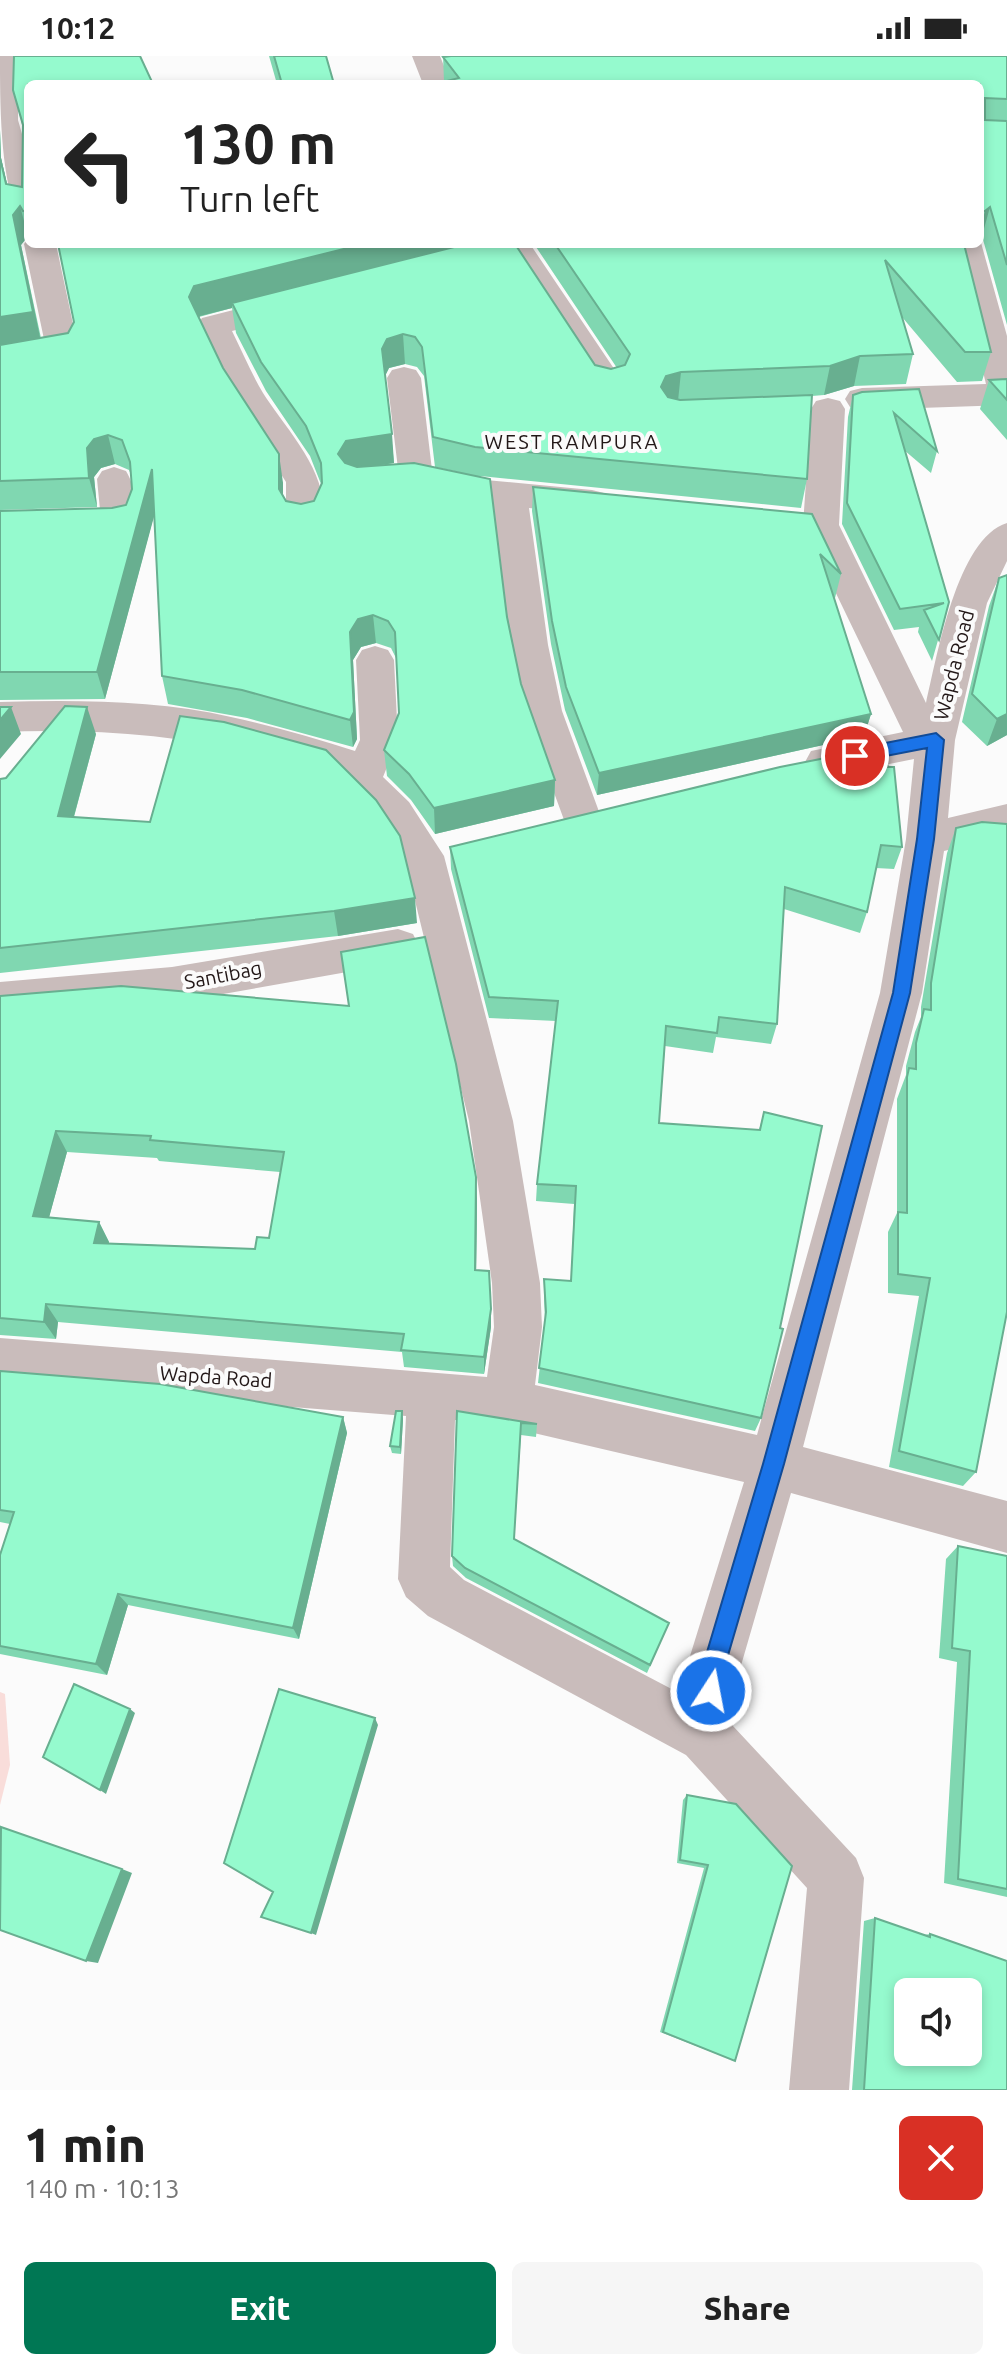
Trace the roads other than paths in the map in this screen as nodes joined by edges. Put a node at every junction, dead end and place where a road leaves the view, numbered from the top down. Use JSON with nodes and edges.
{"nodes":[{"id":1,"x":4,"y":56,"type":"edge"},
{"id":2,"x":426,"y":56,"type":"edge"},
{"id":3,"x":435,"y":80,"type":"edge"},
{"id":4,"x":24,"y":192,"type":"edge"},
{"id":5,"x":41,"y":248,"type":"edge"},
{"id":6,"x":969,"y":248,"type":"edge"},
{"id":7,"x":505,"y":250,"type":"edge"},
{"id":8,"x":319,"y":298,"type":"edge"},
{"id":9,"x":0,"y":362,"type":"edge"},
{"id":10,"x":404,"y":378,"type":"dead end"},
{"id":11,"x":608,"y":385,"type":"edge"},
{"id":12,"x":1006,"y":394,"type":"edge"},
{"id":13,"x":114,"y":479,"type":"dead end"},
{"id":14,"x":509,"y":494,"type":"junction"},
{"id":15,"x":618,"y":505,"type":"edge"},
{"id":16,"x":304,"y":518,"type":"edge"},
{"id":17,"x":0,"y":525,"type":"edge"},
{"id":18,"x":1007,"y":536,"type":"edge"},
{"id":19,"x":375,"y":660,"type":"dead end"},
{"id":20,"x":63,"y":715,"type":"junction"},
{"id":21,"x":0,"y":717,"type":"edge"},
{"id":22,"x":936,"y":740,"type":"junction"},
{"id":23,"x":36,"y":747,"type":"edge"},
{"id":24,"x":789,"y":769,"type":"edge"},
{"id":25,"x":363,"y":779,"type":"junction"},
{"id":26,"x":623,"y":807,"type":"edge"},
{"id":27,"x":1007,"y":820,"type":"edge"},
{"id":28,"x":926,"y":839,"type":"junction"},
{"id":29,"x":444,"y":938,"type":"junction"},
{"id":30,"x":0,"y":1000,"type":"edge"},
{"id":31,"x":0,"y":1361,"type":"edge"},
{"id":32,"x":431,"y":1394,"type":"junction"},
{"id":33,"x":508,"y":1403,"type":"junction"},
{"id":34,"x":774,"y":1464,"type":"junction"},
{"id":35,"x":1007,"y":1527,"type":"edge"},
{"id":36,"x":705,"y":1736,"type":"junction"},
{"id":37,"x":819,"y":2090,"type":"edge"}],
"edges":[{"from":1,"to":4,"type":"street"},
{"from":2,"to":3,"type":"street"},
{"from":5,"to":9,"type":"street"},
{"from":6,"to":12,"type":"street"},
{"from":7,"to":11,"type":"street"},
{"from":8,"to":16,"type":"street"},
{"from":10,"to":14,"type":"street"},
{"from":12,"to":22,"type":"street"},
{"from":13,"to":17,"type":"street"},
{"from":14,"to":15,"type":"street"},
{"from":14,"to":26,"type":"street"},
{"from":18,"to":22,"type":"street","name":"Wapda Road"},
{"from":19,"to":25,"type":"street"},
{"from":20,"to":21,"type":"street"},
{"from":20,"to":23,"type":"street"},
{"from":20,"to":25,"type":"street"},
{"from":22,"to":24,"type":"street"},
{"from":22,"to":28,"type":"street","name":"Wapda Road"},
{"from":25,"to":29,"type":"street"},
{"from":27,"to":28,"type":"street"},
{"from":28,"to":34,"type":"street","name":"Wapda Road"},
{"from":29,"to":30,"type":"street","name":"Santibag"},
{"from":29,"to":33,"type":"street"},
{"from":31,"to":32,"type":"street","name":"Wapda Road"},
{"from":32,"to":33,"type":"street","name":"Wapda Road"},
{"from":32,"to":36,"type":"street"},
{"from":33,"to":34,"type":"street","name":"Wapda Road"},
{"from":34,"to":35,"type":"street","name":"Wapda Road"},
{"from":34,"to":36,"type":"street","name":"Wapda Road"},
{"from":36,"to":37,"type":"street"}]}
